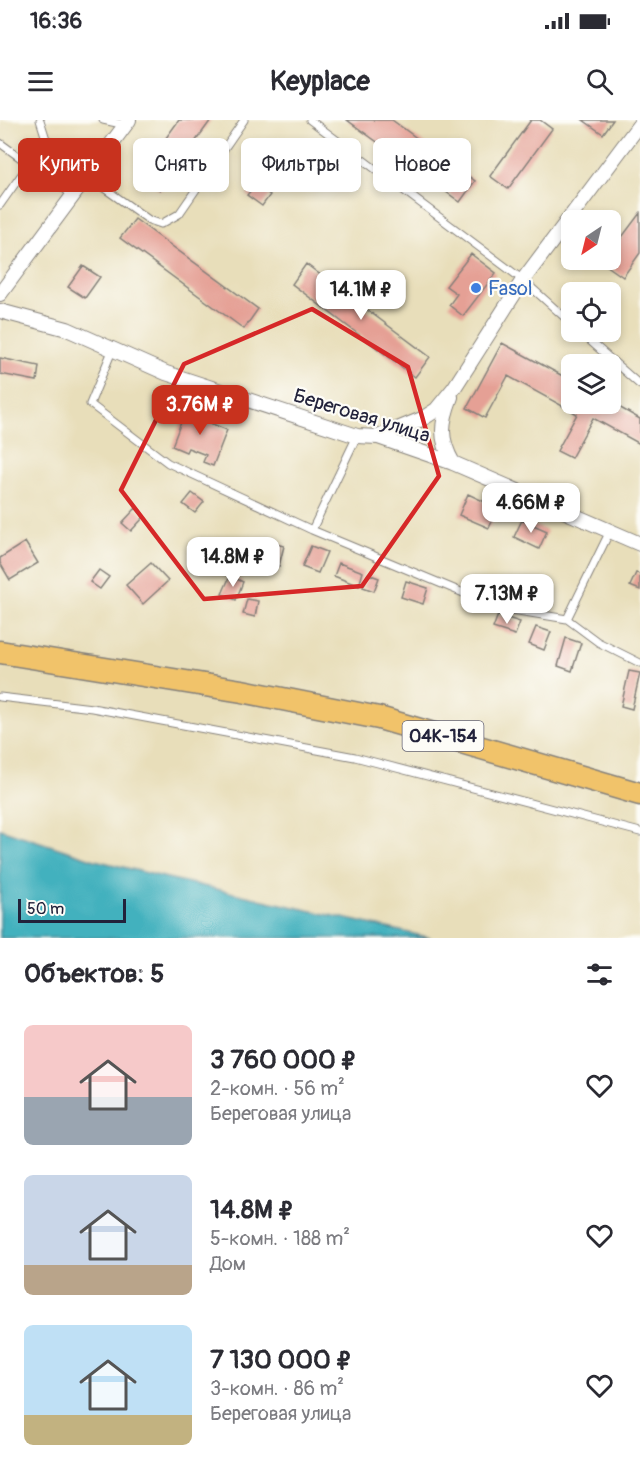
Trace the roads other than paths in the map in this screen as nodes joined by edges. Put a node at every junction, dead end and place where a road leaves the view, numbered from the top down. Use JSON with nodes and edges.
{"nodes":[{"id":1,"x":40,"y":120,"type":"edge"},
{"id":2,"x":103,"y":120,"type":"edge"},
{"id":3,"x":244,"y":120,"type":"edge"},
{"id":4,"x":310,"y":120,"type":"edge"},
{"id":5,"x":128,"y":122,"type":"edge"},
{"id":6,"x":640,"y":124,"type":"edge"},
{"id":7,"x":46,"y":138,"type":"edge"},
{"id":8,"x":116,"y":138,"type":"edge"},
{"id":9,"x":0,"y":143,"type":"edge"},
{"id":10,"x":18,"y":156,"type":"edge"},
{"id":11,"x":18,"y":180,"type":"edge"},
{"id":12,"x":68,"y":192,"type":"edge"},
{"id":13,"x":76,"y":192,"type":"edge"},
{"id":14,"x":114,"y":192,"type":"edge"},
{"id":15,"x":73,"y":196,"type":"junction"},
{"id":16,"x":0,"y":205,"type":"edge"},
{"id":17,"x":523,"y":280,"type":"junction"},
{"id":18,"x":0,"y":294,"type":"edge"},
{"id":19,"x":0,"y":311,"type":"edge"},
{"id":20,"x":561,"y":314,"type":"edge"},
{"id":21,"x":591,"y":342,"type":"edge"},
{"id":22,"x":112,"y":351,"type":"junction"},
{"id":23,"x":640,"y":386,"type":"edge"},
{"id":24,"x":454,"y":388,"type":"junction"},
{"id":25,"x":357,"y":436,"type":"junction"},
{"id":26,"x":378,"y":437,"type":"junction"},
{"id":27,"x":453,"y":463,"type":"junction"},
{"id":28,"x":312,"y":530,"type":"junction"},
{"id":29,"x":610,"y":531,"type":"junction"},
{"id":30,"x":640,"y":544,"type":"edge"},
{"id":31,"x":567,"y":619,"type":"junction"},
{"id":32,"x":0,"y":652,"type":"edge"},
{"id":33,"x":640,"y":663,"type":"edge"},
{"id":34,"x":0,"y":697,"type":"edge"},
{"id":35,"x":640,"y":794,"type":"edge"},
{"id":36,"x":640,"y":832,"type":"edge"}],
"edges":[{"from":1,"to":7,"type":"lane"},
{"from":2,"to":5,"type":"lane"},
{"from":3,"to":14,"type":"lane"},
{"from":4,"to":17,"type":"lane"},
{"from":5,"to":8,"type":"street"},
{"from":6,"to":17,"type":"street"},
{"from":9,"to":10,"type":"lane"},
{"from":11,"to":16,"type":"lane"},
{"from":12,"to":15,"type":"lane"},
{"from":13,"to":15,"type":"street"},
{"from":15,"to":18,"type":"street"},
{"from":17,"to":20,"type":"lane"},
{"from":17,"to":24,"type":"street"},
{"from":19,"to":22,"type":"street","name":"Береговая улица"},
{"from":21,"to":23,"type":"lane"},
{"from":22,"to":25,"type":"street","name":"Береговая улица"},
{"from":22,"to":28,"type":"lane"},
{"from":24,"to":26,"type":"street"},
{"from":24,"to":27,"type":"street"},
{"from":25,"to":26,"type":"street","name":"Береговая улица"},
{"from":25,"to":28,"type":"lane"},
{"from":26,"to":27,"type":"street","name":"Береговая улица"},
{"from":27,"to":29,"type":"street","name":"Береговая улица"},
{"from":28,"to":31,"type":"lane"},
{"from":29,"to":30,"type":"street","name":"Береговая улица"},
{"from":29,"to":31,"type":"lane"},
{"from":31,"to":33,"type":"lane"},
{"from":32,"to":35,"type":"main road","number":"04К-154"},
{"from":34,"to":36,"type":"lane"}]}
